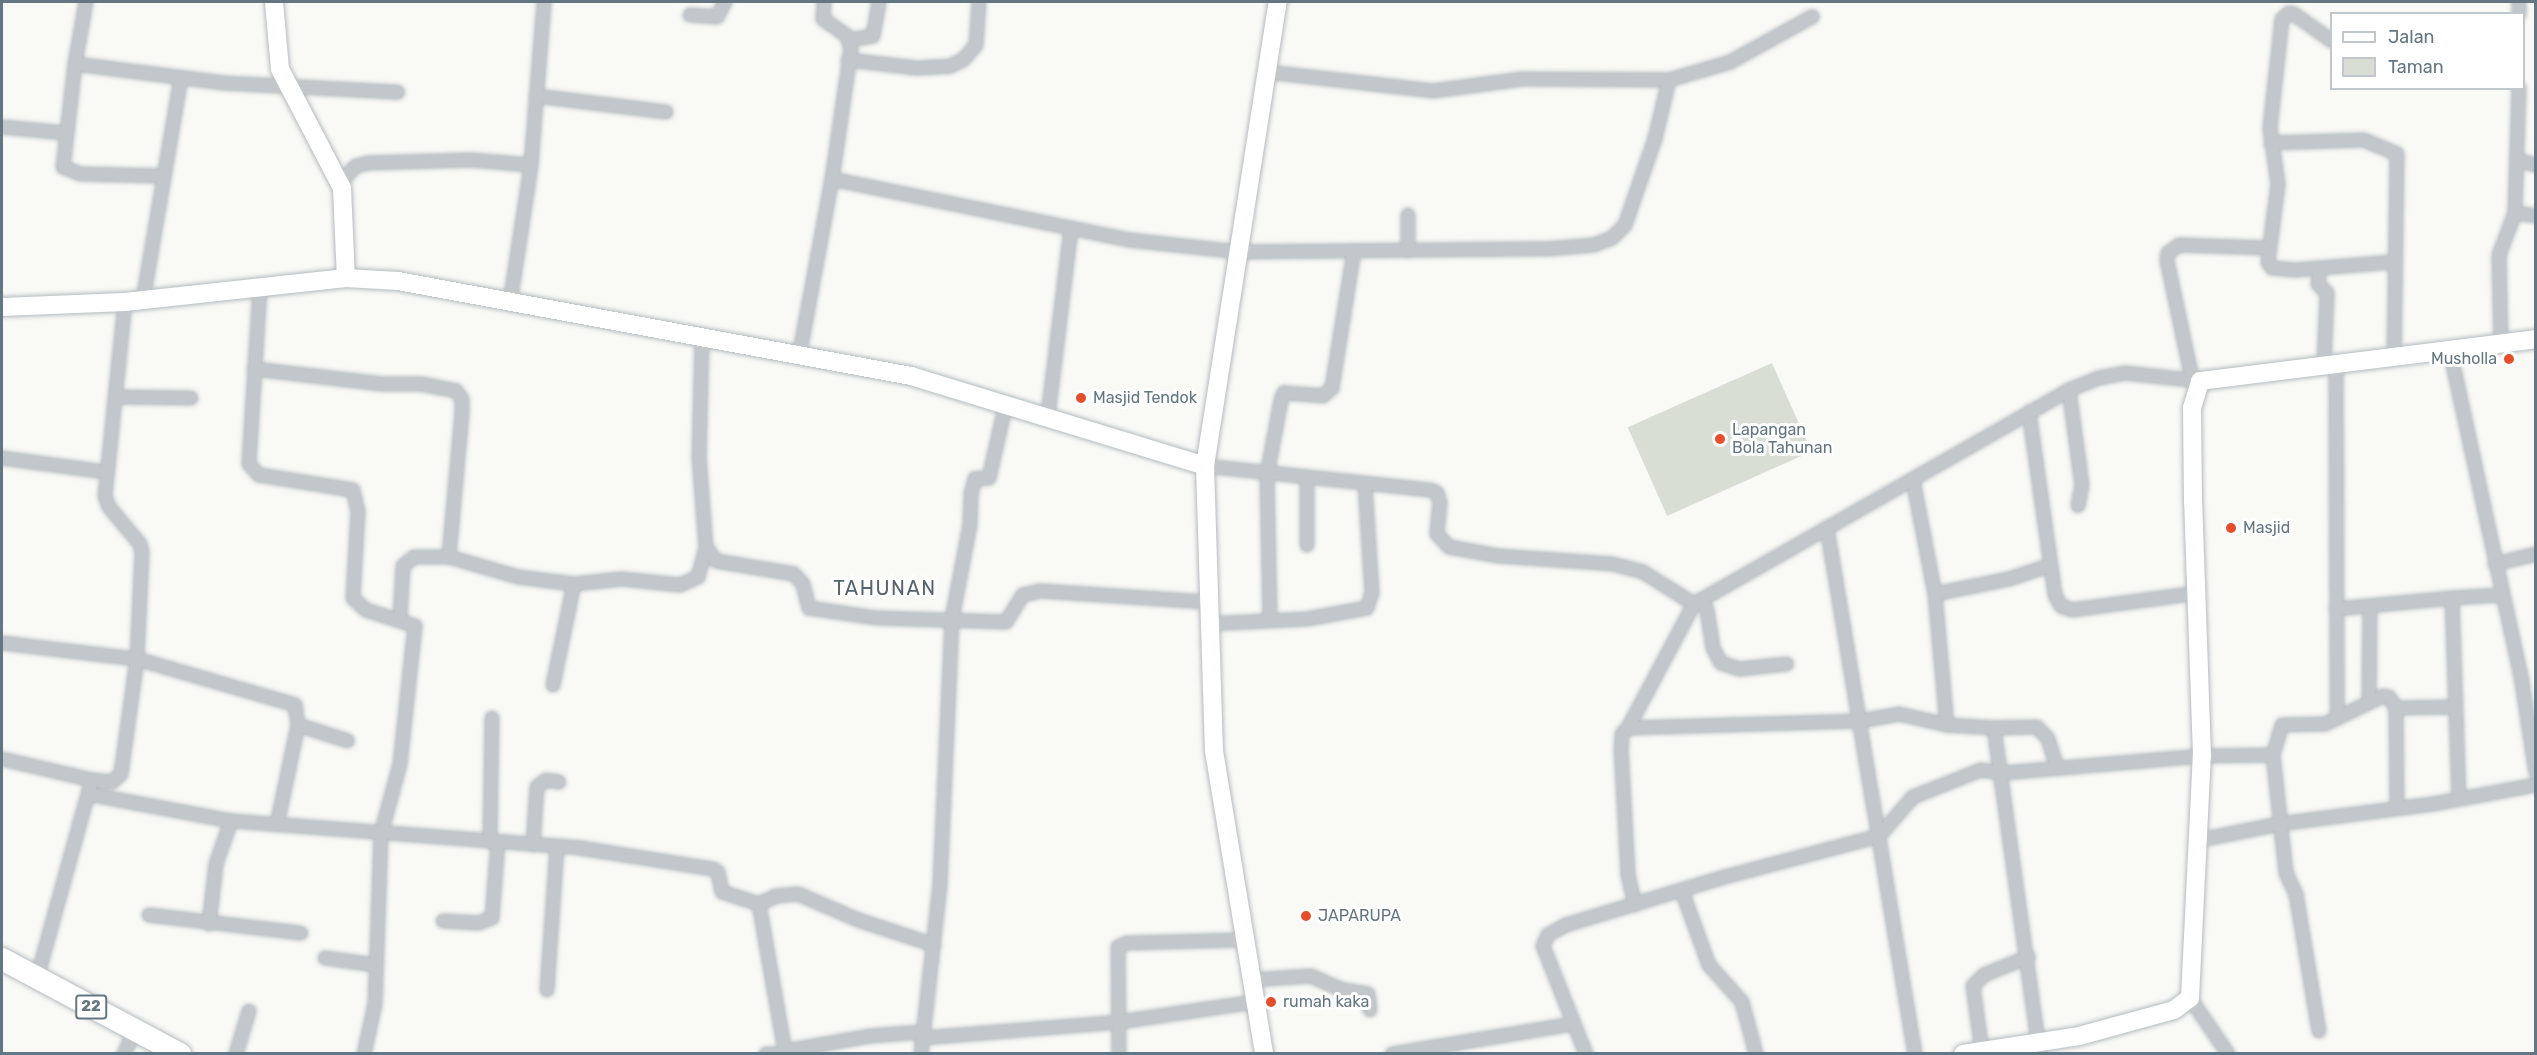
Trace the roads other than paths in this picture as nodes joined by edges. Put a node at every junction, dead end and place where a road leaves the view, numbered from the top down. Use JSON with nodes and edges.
{"nodes":[{"id":1,"x":87,"y":2,"type":"edge"},
{"id":2,"x":274,"y":2,"type":"edge"},
{"id":3,"x":544,"y":2,"type":"edge"},
{"id":4,"x":725,"y":2,"type":"edge"},
{"id":5,"x":824,"y":2,"type":"edge"},
{"id":6,"x":879,"y":2,"type":"edge"},
{"id":7,"x":979,"y":2,"type":"edge"},
{"id":8,"x":1278,"y":2,"type":"edge"},
{"id":9,"x":690,"y":15,"type":"dead end"},
{"id":10,"x":1812,"y":16,"type":"dead end"},
{"id":11,"x":850,"y":40,"type":"junction"},
{"id":12,"x":2330,"y":40,"type":"edge"},
{"id":13,"x":848,"y":60,"type":"junction"},
{"id":14,"x":75,"y":64,"type":"junction"},
{"id":15,"x":1267,"y":72,"type":"junction"},
{"id":16,"x":181,"y":77,"type":"junction"},
{"id":17,"x":1669,"y":80,"type":"junction"},
{"id":18,"x":289,"y":87,"type":"junction"},
{"id":19,"x":2519,"y":90,"type":"edge"},
{"id":20,"x":398,"y":92,"type":"dead end"},
{"id":21,"x":536,"y":96,"type":"junction"},
{"id":22,"x":666,"y":112,"type":"dead end"},
{"id":23,"x":2,"y":127,"type":"edge"},
{"id":24,"x":66,"y":133,"type":"junction"},
{"id":25,"x":2271,"y":143,"type":"junction"},
{"id":26,"x":2520,"y":161,"type":"junction"},
{"id":27,"x":531,"y":165,"type":"junction"},
{"id":28,"x":2535,"y":165,"type":"edge"},
{"id":29,"x":164,"y":176,"type":"junction"},
{"id":30,"x":832,"y":179,"type":"junction"},
{"id":31,"x":340,"y":183,"type":"junction"},
{"id":32,"x":2515,"y":213,"type":"junction"},
{"id":33,"x":1408,"y":215,"type":"dead end"},
{"id":34,"x":2535,"y":216,"type":"edge"},
{"id":35,"x":1071,"y":228,"type":"junction"},
{"id":36,"x":2269,"y":248,"type":"junction"},
{"id":37,"x":1354,"y":251,"type":"junction"},
{"id":38,"x":1408,"y":251,"type":"junction"},
{"id":39,"x":1240,"y":252,"type":"junction"},
{"id":40,"x":2394,"y":262,"type":"junction"},
{"id":41,"x":2320,"y":268,"type":"junction"},
{"id":42,"x":346,"y":278,"type":"junction"},
{"id":43,"x":260,"y":288,"type":"junction"},
{"id":44,"x":134,"y":301,"type":"junction"},
{"id":45,"x":510,"y":303,"type":"junction"},
{"id":46,"x":2,"y":307,"type":"edge"},
{"id":47,"x":702,"y":338,"type":"junction"},
{"id":48,"x":2535,"y":339,"type":"edge"},
{"id":49,"x":2501,"y":344,"type":"junction"},
{"id":50,"x":2450,"y":351,"type":"junction"},
{"id":51,"x":799,"y":357,"type":"junction"},
{"id":52,"x":2394,"y":358,"type":"junction"},
{"id":53,"x":2330,"y":365,"type":"junction"},
{"id":54,"x":254,"y":369,"type":"junction"},
{"id":55,"x":2196,"y":380,"type":"junction"},
{"id":56,"x":2069,"y":390,"type":"junction"},
{"id":57,"x":115,"y":397,"type":"junction"},
{"id":58,"x":191,"y":398,"type":"dead end"},
{"id":59,"x":1006,"y":404,"type":"junction"},
{"id":60,"x":2029,"y":412,"type":"junction"},
{"id":61,"x":1048,"y":416,"type":"junction"},
{"id":62,"x":2,"y":458,"type":"edge"},
{"id":63,"x":1205,"y":466,"type":"junction"},
{"id":64,"x":106,"y":472,"type":"junction"},
{"id":65,"x":1267,"y":475,"type":"junction"},
{"id":66,"x":1307,"y":478,"type":"junction"},
{"id":67,"x":1913,"y":480,"type":"junction"},
{"id":68,"x":1365,"y":486,"type":"junction"},
{"id":69,"x":2078,"y":506,"type":"dead end"},
{"id":70,"x":1827,"y":528,"type":"junction"},
{"id":71,"x":1307,"y":545,"type":"dead end"},
{"id":72,"x":705,"y":547,"type":"junction"},
{"id":73,"x":2535,"y":554,"type":"edge"},
{"id":74,"x":449,"y":557,"type":"junction"},
{"id":75,"x":2494,"y":564,"type":"junction"},
{"id":76,"x":2051,"y":565,"type":"junction"},
{"id":77,"x":574,"y":584,"type":"junction"},
{"id":78,"x":2198,"y":593,"type":"junction"},
{"id":79,"x":1935,"y":594,"type":"junction"},
{"id":80,"x":2501,"y":595,"type":"junction"},
{"id":81,"x":2452,"y":598,"type":"junction"},
{"id":82,"x":1206,"y":602,"type":"junction"},
{"id":83,"x":1697,"y":602,"type":"junction"},
{"id":84,"x":2370,"y":606,"type":"junction"},
{"id":85,"x":2336,"y":609,"type":"junction"},
{"id":86,"x":400,"y":618,"type":"junction"},
{"id":87,"x":952,"y":619,"type":"junction"},
{"id":88,"x":1270,"y":620,"type":"junction"},
{"id":89,"x":1207,"y":624,"type":"junction"},
{"id":90,"x":2,"y":643,"type":"edge"},
{"id":91,"x":137,"y":659,"type":"junction"},
{"id":92,"x":1787,"y":664,"type":"dead end"},
{"id":93,"x":553,"y":685,"type":"dead end"},
{"id":94,"x":2369,"y":702,"type":"junction"},
{"id":95,"x":2455,"y":706,"type":"junction"},
{"id":96,"x":2396,"y":708,"type":"junction"},
{"id":97,"x":2337,"y":717,"type":"junction"},
{"id":98,"x":492,"y":718,"type":"dead end"},
{"id":99,"x":1860,"y":721,"type":"junction"},
{"id":100,"x":298,"y":724,"type":"junction"},
{"id":101,"x":1947,"y":725,"type":"junction"},
{"id":102,"x":1628,"y":728,"type":"junction"},
{"id":103,"x":1994,"y":728,"type":"junction"},
{"id":104,"x":348,"y":741,"type":"dead end"},
{"id":105,"x":2273,"y":755,"type":"junction"},
{"id":106,"x":2202,"y":756,"type":"junction"},
{"id":107,"x":2,"y":759,"type":"edge"},
{"id":108,"x":2057,"y":766,"type":"junction"},
{"id":109,"x":2003,"y":773,"type":"junction"},
{"id":110,"x":2535,"y":773,"type":"edge"},
{"id":111,"x":92,"y":780,"type":"junction"},
{"id":112,"x":559,"y":782,"type":"dead end"},
{"id":113,"x":2535,"y":785,"type":"edge"},
{"id":114,"x":88,"y":794,"type":"junction"},
{"id":115,"x":2459,"y":799,"type":"junction"},
{"id":116,"x":2397,"y":808,"type":"junction"},
{"id":117,"x":231,"y":821,"type":"junction"},
{"id":118,"x":2278,"y":824,"type":"junction"},
{"id":119,"x":277,"y":825,"type":"junction"},
{"id":120,"x":381,"y":834,"type":"junction"},
{"id":121,"x":1879,"y":836,"type":"junction"},
{"id":122,"x":2195,"y":841,"type":"junction"},
{"id":123,"x":494,"y":842,"type":"junction"},
{"id":124,"x":533,"y":844,"type":"junction"},
{"id":125,"x":557,"y":846,"type":"junction"},
{"id":126,"x":1682,"y":891,"type":"junction"},
{"id":127,"x":759,"y":904,"type":"junction"},
{"id":128,"x":1635,"y":905,"type":"junction"},
{"id":129,"x":148,"y":915,"type":"dead end"},
{"id":130,"x":443,"y":921,"type":"dead end"},
{"id":131,"x":209,"y":924,"type":"junction"},
{"id":132,"x":301,"y":933,"type":"dead end"},
{"id":133,"x":1243,"y":940,"type":"junction"},
{"id":134,"x":934,"y":945,"type":"junction"},
{"id":135,"x":2028,"y":957,"type":"junction"},
{"id":136,"x":325,"y":958,"type":"dead end"},
{"id":137,"x":2,"y":959,"type":"edge"},
{"id":138,"x":375,"y":965,"type":"junction"},
{"id":139,"x":37,"y":978,"type":"junction"},
{"id":140,"x":1251,"y":980,"type":"junction"},
{"id":141,"x":548,"y":990,"type":"dead end"},
{"id":142,"x":2190,"y":998,"type":"junction"},
{"id":143,"x":1255,"y":1002,"type":"junction"},
{"id":144,"x":1371,"y":1010,"type":"dead end"},
{"id":145,"x":249,"y":1011,"type":"dead end"},
{"id":146,"x":1119,"y":1022,"type":"junction"},
{"id":147,"x":1573,"y":1024,"type":"junction"},
{"id":148,"x":135,"y":1030,"type":"junction"},
{"id":149,"x":2319,"y":1032,"type":"dead end"},
{"id":150,"x":922,"y":1035,"type":"junction"},
{"id":151,"x":2039,"y":1048,"type":"edge"},
{"id":152,"x":1982,"y":1051,"type":"junction"},
{"id":153,"x":785,"y":1052,"type":"edge"},
{"id":154,"x":124,"y":1053,"type":"edge"},
{"id":155,"x":180,"y":1053,"type":"edge"},
{"id":156,"x":236,"y":1053,"type":"edge"},
{"id":157,"x":364,"y":1053,"type":"edge"},
{"id":158,"x":766,"y":1053,"type":"edge"},
{"id":159,"x":921,"y":1053,"type":"edge"},
{"id":160,"x":1119,"y":1053,"type":"edge"},
{"id":161,"x":1264,"y":1053,"type":"edge"},
{"id":162,"x":1392,"y":1053,"type":"edge"},
{"id":163,"x":1586,"y":1053,"type":"edge"},
{"id":164,"x":1756,"y":1053,"type":"edge"},
{"id":165,"x":1915,"y":1053,"type":"edge"},
{"id":166,"x":1963,"y":1053,"type":"edge"},
{"id":167,"x":2228,"y":1053,"type":"edge"}],
"edges":[{"from":1,"to":14,"type":"street"},
{"from":2,"to":18,"type":"street"},
{"from":3,"to":21,"type":"street"},
{"from":4,"to":9,"type":"street"},
{"from":5,"to":11,"type":"street"},
{"from":6,"to":11,"type":"street"},
{"from":7,"to":13,"type":"street"},
{"from":8,"to":15,"type":"street"},
{"from":10,"to":17,"type":"street"},
{"from":11,"to":13,"type":"street"},
{"from":12,"to":25,"type":"street"},
{"from":13,"to":30,"type":"street"},
{"from":14,"to":16,"type":"street"},
{"from":14,"to":24,"type":"street"},
{"from":15,"to":17,"type":"street"},
{"from":15,"to":39,"type":"street"},
{"from":16,"to":18,"type":"street"},
{"from":16,"to":29,"type":"street"},
{"from":17,"to":38,"type":"street"},
{"from":18,"to":20,"type":"street"},
{"from":18,"to":31,"type":"street"},
{"from":19,"to":26,"type":"street"},
{"from":21,"to":22,"type":"street"},
{"from":21,"to":27,"type":"street"},
{"from":23,"to":24,"type":"street"},
{"from":24,"to":29,"type":"street"},
{"from":25,"to":36,"type":"street"},
{"from":25,"to":40,"type":"street"},
{"from":26,"to":28,"type":"street"},
{"from":26,"to":32,"type":"street"},
{"from":27,"to":31,"type":"street"},
{"from":27,"to":45,"type":"street"},
{"from":29,"to":44,"type":"street"},
{"from":30,"to":35,"type":"street"},
{"from":30,"to":51,"type":"street"},
{"from":31,"to":42,"type":"street"},
{"from":32,"to":34,"type":"street"},
{"from":32,"to":49,"type":"street"},
{"from":33,"to":38,"type":"street"},
{"from":35,"to":39,"type":"street"},
{"from":35,"to":61,"type":"street"},
{"from":36,"to":41,"type":"street"},
{"from":36,"to":55,"type":"street"},
{"from":37,"to":38,"type":"street"},
{"from":37,"to":39,"type":"street"},
{"from":37,"to":65,"type":"street"},
{"from":39,"to":63,"type":"street"},
{"from":40,"to":41,"type":"street"},
{"from":40,"to":52,"type":"street"},
{"from":41,"to":53,"type":"street"},
{"from":42,"to":43,"type":"street"},
{"from":42,"to":45,"type":"street"},
{"from":43,"to":44,"type":"street"},
{"from":43,"to":54,"type":"street"},
{"from":44,"to":46,"type":"street"},
{"from":44,"to":57,"type":"street"},
{"from":45,"to":47,"type":"street"},
{"from":47,"to":51,"type":"street"},
{"from":47,"to":72,"type":"street"},
{"from":48,"to":49,"type":"street"},
{"from":49,"to":50,"type":"street"},
{"from":50,"to":52,"type":"street"},
{"from":50,"to":75,"type":"street"},
{"from":51,"to":59,"type":"street"},
{"from":52,"to":53,"type":"street"},
{"from":53,"to":55,"type":"street"},
{"from":53,"to":85,"type":"street"},
{"from":54,"to":74,"type":"street"},
{"from":54,"to":86,"type":"street"},
{"from":55,"to":56,"type":"street"},
{"from":55,"to":78,"type":"street"},
{"from":56,"to":60,"type":"street"},
{"from":56,"to":69,"type":"street"},
{"from":57,"to":58,"type":"street"},
{"from":57,"to":64,"type":"street"},
{"from":59,"to":61,"type":"street"},
{"from":59,"to":87,"type":"street"},
{"from":60,"to":67,"type":"street"},
{"from":60,"to":76,"type":"street"},
{"from":61,"to":63,"type":"street"},
{"from":62,"to":64,"type":"street"},
{"from":63,"to":65,"type":"street"},
{"from":63,"to":82,"type":"street"},
{"from":64,"to":91,"type":"street"},
{"from":65,"to":66,"type":"street"},
{"from":65,"to":88,"type":"street"},
{"from":66,"to":68,"type":"street"},
{"from":66,"to":71,"type":"street"},
{"from":67,"to":70,"type":"street"},
{"from":67,"to":79,"type":"street"},
{"from":68,"to":83,"type":"street"},
{"from":68,"to":88,"type":"street"},
{"from":70,"to":83,"type":"street"},
{"from":70,"to":99,"type":"street"},
{"from":72,"to":77,"type":"street"},
{"from":72,"to":87,"type":"street"},
{"from":73,"to":75,"type":"street"},
{"from":74,"to":77,"type":"street"},
{"from":74,"to":86,"type":"street"},
{"from":75,"to":80,"type":"street"},
{"from":76,"to":78,"type":"street"},
{"from":76,"to":79,"type":"street"},
{"from":77,"to":93,"type":"street"},
{"from":78,"to":106,"type":"street"},
{"from":79,"to":101,"type":"street"},
{"from":80,"to":81,"type":"street"},
{"from":80,"to":110,"type":"street"},
{"from":81,"to":84,"type":"street"},
{"from":81,"to":95,"type":"street"},
{"from":82,"to":87,"type":"street"},
{"from":82,"to":89,"type":"street"},
{"from":83,"to":92,"type":"street"},
{"from":83,"to":102,"type":"street"},
{"from":84,"to":85,"type":"street"},
{"from":84,"to":94,"type":"street"},
{"from":85,"to":97,"type":"street"},
{"from":86,"to":120,"type":"street"},
{"from":87,"to":134,"type":"street"},
{"from":88,"to":89,"type":"street"},
{"from":89,"to":133,"type":"street"},
{"from":90,"to":91,"type":"street"},
{"from":91,"to":100,"type":"street"},
{"from":91,"to":111,"type":"street"},
{"from":94,"to":96,"type":"street"},
{"from":94,"to":97,"type":"street"},
{"from":95,"to":96,"type":"street"},
{"from":95,"to":115,"type":"street"},
{"from":96,"to":116,"type":"street"},
{"from":97,"to":105,"type":"street"},
{"from":98,"to":123,"type":"street"},
{"from":99,"to":101,"type":"street"},
{"from":99,"to":102,"type":"street"},
{"from":99,"to":121,"type":"street"},
{"from":100,"to":104,"type":"street"},
{"from":100,"to":119,"type":"street"},
{"from":101,"to":103,"type":"street"},
{"from":102,"to":128,"type":"street"},
{"from":103,"to":108,"type":"street"},
{"from":103,"to":109,"type":"street"},
{"from":105,"to":106,"type":"street"},
{"from":105,"to":118,"type":"street"},
{"from":106,"to":108,"type":"street"},
{"from":106,"to":122,"type":"street"},
{"from":107,"to":111,"type":"street"},
{"from":108,"to":109,"type":"street"},
{"from":109,"to":121,"type":"street"},
{"from":109,"to":135,"type":"street"},
{"from":111,"to":114,"type":"street"},
{"from":112,"to":124,"type":"street"},
{"from":113,"to":115,"type":"street"},
{"from":114,"to":117,"type":"street"},
{"from":114,"to":139,"type":"street"},
{"from":115,"to":116,"type":"street"},
{"from":116,"to":118,"type":"street"},
{"from":117,"to":119,"type":"street"},
{"from":117,"to":131,"type":"street"},
{"from":118,"to":122,"type":"street"},
{"from":118,"to":149,"type":"street"},
{"from":119,"to":120,"type":"street"},
{"from":120,"to":123,"type":"street"},
{"from":120,"to":138,"type":"street"},
{"from":121,"to":126,"type":"street"},
{"from":121,"to":165,"type":"street"},
{"from":122,"to":142,"type":"street"},
{"from":123,"to":124,"type":"street"},
{"from":123,"to":130,"type":"street"},
{"from":124,"to":125,"type":"street"},
{"from":125,"to":127,"type":"street"},
{"from":125,"to":141,"type":"street"},
{"from":126,"to":128,"type":"street"},
{"from":126,"to":164,"type":"street"},
{"from":127,"to":134,"type":"street"},
{"from":127,"to":153,"type":"street"},
{"from":128,"to":147,"type":"street"},
{"from":129,"to":131,"type":"street"},
{"from":131,"to":132,"type":"street"},
{"from":133,"to":140,"type":"street"},
{"from":133,"to":146,"type":"street"},
{"from":134,"to":150,"type":"street"},
{"from":135,"to":151,"type":"street"},
{"from":135,"to":152,"type":"street"},
{"from":136,"to":138,"type":"street"},
{"from":137,"to":139,"type":"highway","number":"22"},
{"from":138,"to":157,"type":"street"},
{"from":139,"to":148,"type":"highway","number":"22"},
{"from":140,"to":143,"type":"street"},
{"from":140,"to":144,"type":"street"},
{"from":142,"to":151,"type":"street"},
{"from":142,"to":167,"type":"street"},
{"from":143,"to":146,"type":"street"},
{"from":143,"to":161,"type":"street"},
{"from":145,"to":156,"type":"street"},
{"from":146,"to":150,"type":"street"},
{"from":146,"to":160,"type":"street"},
{"from":147,"to":162,"type":"street"},
{"from":147,"to":163,"type":"street"},
{"from":148,"to":154,"type":"street"},
{"from":148,"to":155,"type":"highway","number":"22"},
{"from":150,"to":153,"type":"street"},
{"from":150,"to":159,"type":"street"},
{"from":151,"to":152,"type":"street"},
{"from":152,"to":166,"type":"street"},
{"from":153,"to":158,"type":"street"}]}
